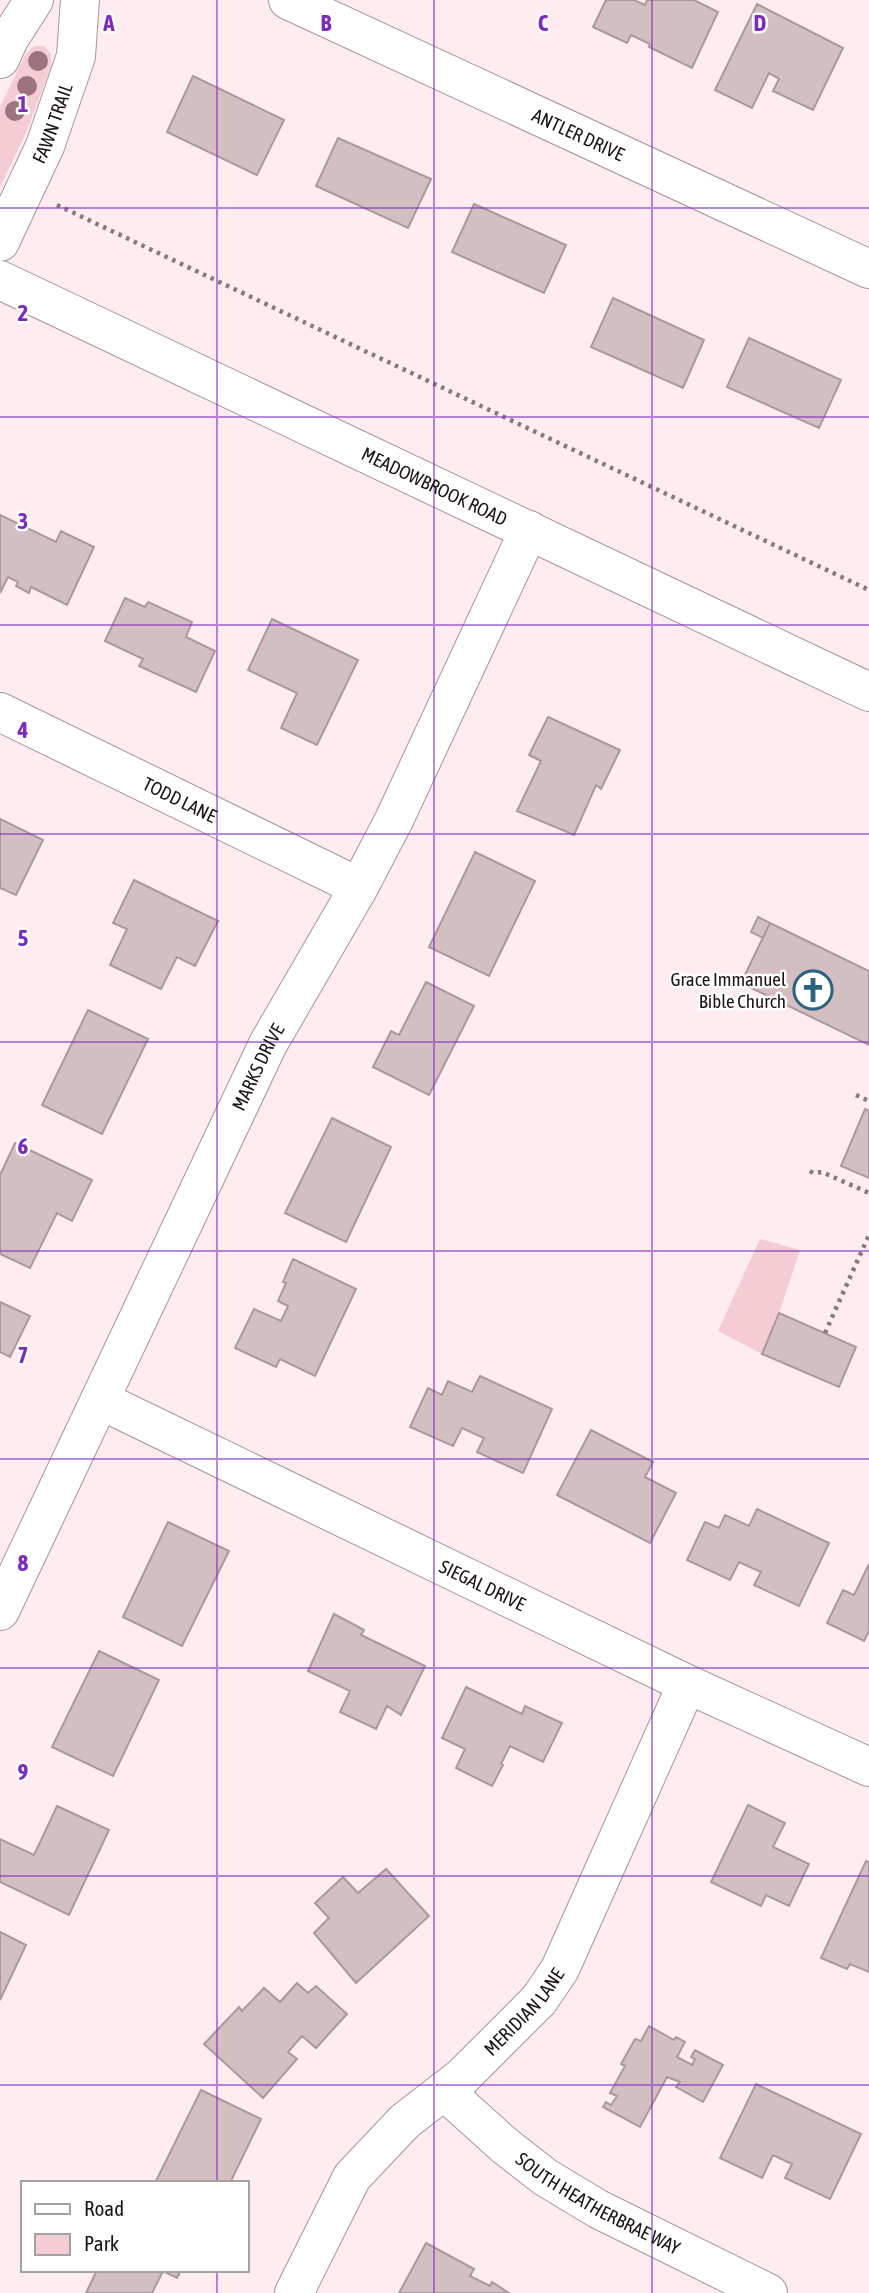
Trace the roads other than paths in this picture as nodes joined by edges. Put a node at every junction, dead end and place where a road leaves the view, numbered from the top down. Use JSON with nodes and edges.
{"nodes":[{"id":1,"x":34,"y":0,"type":"edge"},
{"id":2,"x":80,"y":0,"type":"edge"},
{"id":3,"x":288,"y":0,"type":"edge"},
{"id":4,"x":0,"y":59,"type":"edge"},
{"id":5,"x":0,"y":242,"type":"edge"},
{"id":6,"x":869,"y":269,"type":"edge"},
{"id":7,"x":0,"y":280,"type":"edge"},
{"id":8,"x":529,"y":530,"type":"junction"},
{"id":9,"x":869,"y":692,"type":"edge"},
{"id":10,"x":0,"y":712,"type":"edge"},
{"id":11,"x":359,"y":887,"type":"junction"},
{"id":12,"x":100,"y":1400,"type":"junction"},
{"id":13,"x":0,"y":1611,"type":"edge"},
{"id":14,"x":687,"y":1684,"type":"junction"},
{"id":15,"x":869,"y":1767,"type":"edge"},
{"id":16,"x":443,"y":2091,"type":"junction"},
{"id":17,"x":294,"y":2293,"type":"edge"},
{"id":18,"x":768,"y":2293,"type":"edge"}],
"edges":[{"from":1,"to":4,"type":"street"},
{"from":2,"to":5,"type":"street","name":"FAWN TRAIL"},
{"from":3,"to":6,"type":"street","name":"ANTLER DRIVE"},
{"from":7,"to":8,"type":"street","name":"MEADOWBROOK ROAD"},
{"from":8,"to":9,"type":"street","name":"MEADOWBROOK ROAD"},
{"from":8,"to":11,"type":"street","name":"MARKS DRIVE"},
{"from":10,"to":11,"type":"street","name":"TODD LANE"},
{"from":11,"to":12,"type":"street","name":"MARKS DRIVE"},
{"from":12,"to":13,"type":"street","name":"MARKS DRIVE"},
{"from":12,"to":14,"type":"street","name":"SIEGAL DRIVE"},
{"from":14,"to":15,"type":"street","name":"SIEGAL DRIVE"},
{"from":14,"to":16,"type":"street","name":"MERIDIAN LANE"},
{"from":16,"to":17,"type":"street","name":"MERIDIAN LANE"},
{"from":16,"to":18,"type":"street","name":"SOUTH HEATHERBRAE WAY"}]}
